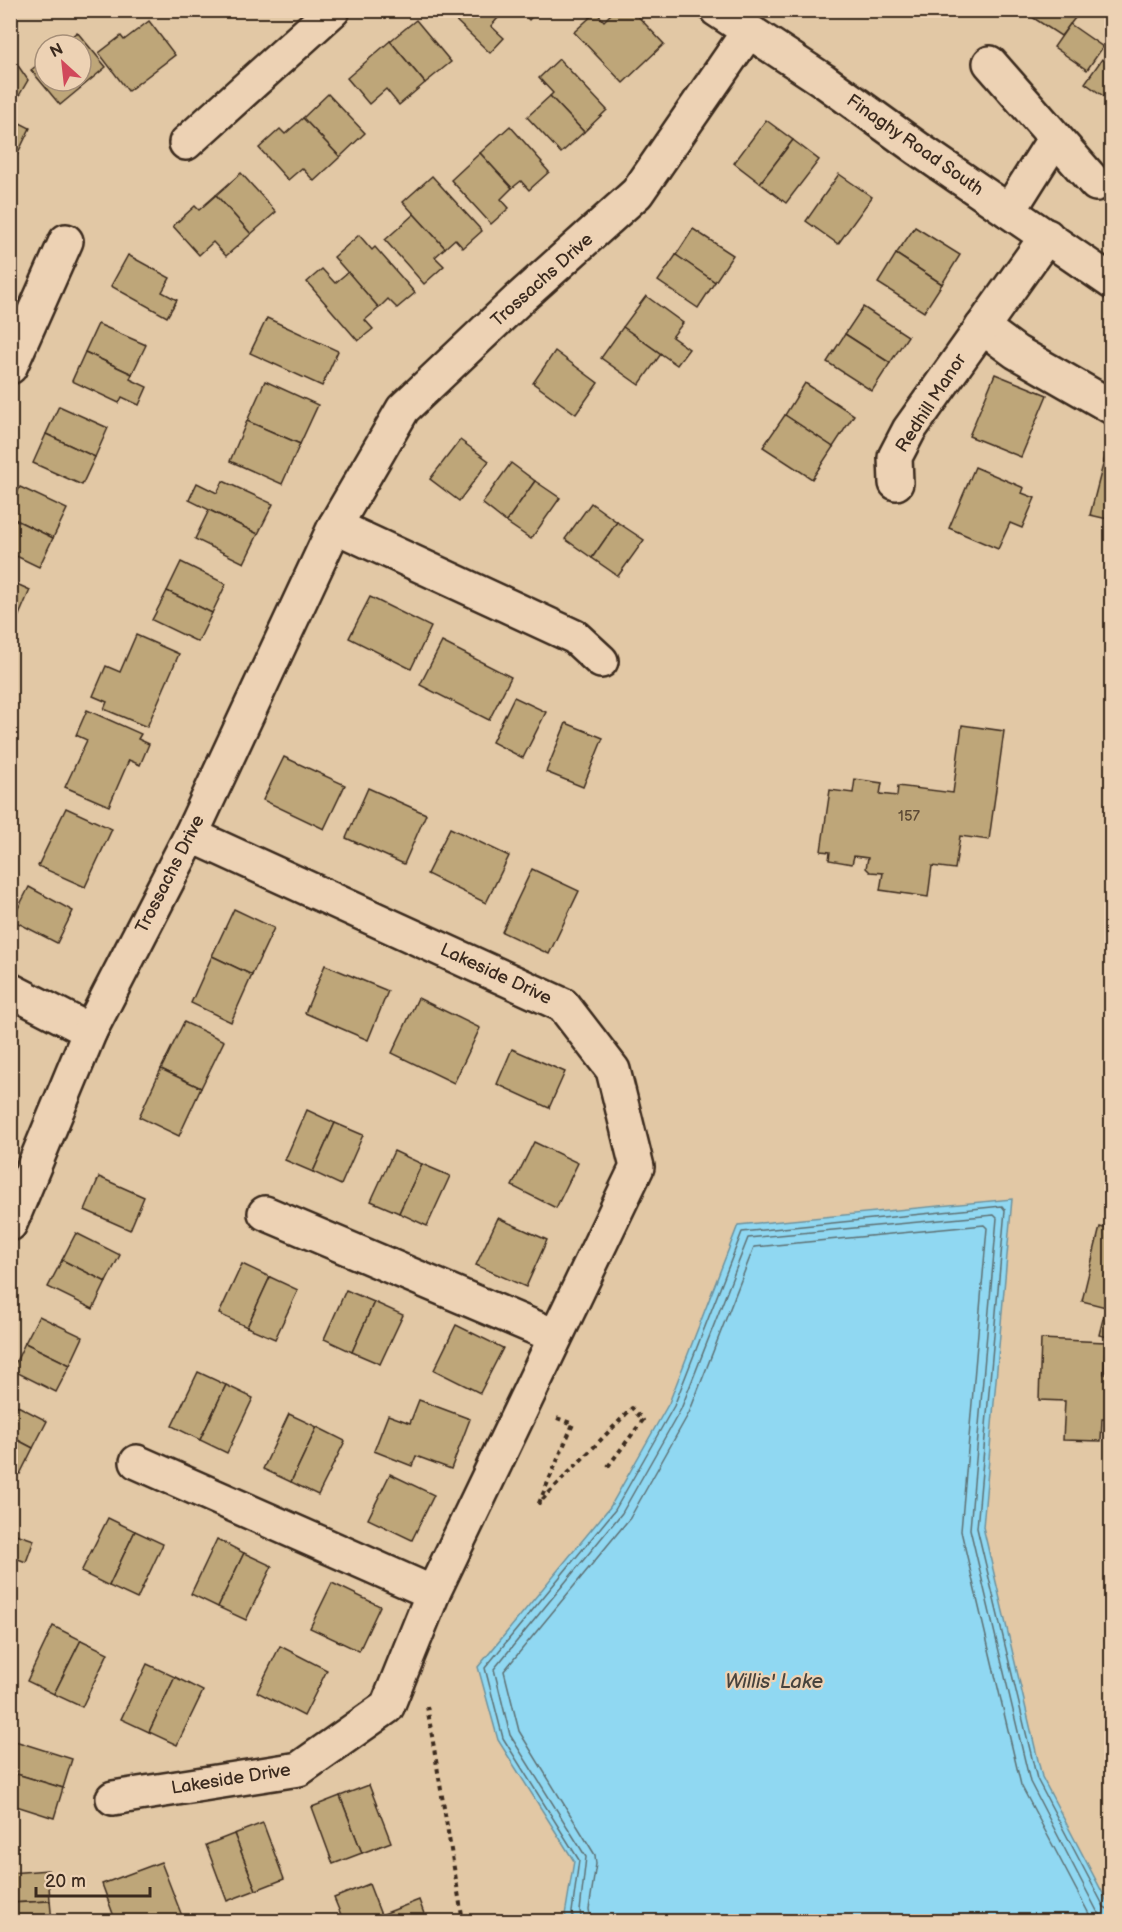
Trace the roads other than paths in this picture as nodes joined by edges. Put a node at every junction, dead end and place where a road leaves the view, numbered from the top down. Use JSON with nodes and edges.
{"nodes":[{"id":1,"x":333,"y":10,"type":"edge"},
{"id":2,"x":717,"y":10,"type":"edge"},
{"id":3,"x":748,"y":32,"type":"junction"},
{"id":4,"x":990,"y":63,"type":"dead end"},
{"id":5,"x":1055,"y":138,"type":"junction"},
{"id":6,"x":186,"y":143,"type":"dead end"},
{"id":7,"x":1096,"y":184,"type":"dead end"},
{"id":8,"x":1009,"y":211,"type":"junction"},
{"id":9,"x":1047,"y":236,"type":"junction"},
{"id":10,"x":66,"y":241,"type":"dead end"},
{"id":11,"x":1112,"y":282,"type":"edge"},
{"id":12,"x":982,"y":327,"type":"junction"},
{"id":13,"x":10,"y":367,"type":"edge"},
{"id":14,"x":1112,"y":407,"type":"edge"},
{"id":15,"x":896,"y":483,"type":"dead end"},
{"id":16,"x":335,"y":526,"type":"junction"},
{"id":17,"x":601,"y":661,"type":"dead end"},
{"id":18,"x":191,"y":835,"type":"junction"},
{"id":19,"x":10,"y":990,"type":"edge"},
{"id":20,"x":90,"y":1031,"type":"junction"},
{"id":21,"x":265,"y":1212,"type":"dead end"},
{"id":22,"x":10,"y":1224,"type":"edge"},
{"id":23,"x":555,"y":1336,"type":"junction"},
{"id":24,"x":137,"y":1462,"type":"dead end"},
{"id":25,"x":433,"y":1593,"type":"junction"},
{"id":26,"x":114,"y":1798,"type":"dead end"}],
"edges":[{"from":1,"to":6,"type":"street"},
{"from":2,"to":3,"type":"street","name":"Finaghy Road South"},
{"from":3,"to":8,"type":"street","name":"Finaghy Road South"},
{"from":3,"to":16,"type":"street","name":"Trossachs Drive"},
{"from":4,"to":5,"type":"street"},
{"from":5,"to":7,"type":"street"},
{"from":5,"to":8,"type":"street"},
{"from":8,"to":9,"type":"street","name":"Finaghy Road South"},
{"from":9,"to":11,"type":"street","name":"Finaghy Road South"},
{"from":9,"to":12,"type":"street","name":"Redhill Manor"},
{"from":10,"to":13,"type":"street"},
{"from":12,"to":14,"type":"street"},
{"from":12,"to":15,"type":"street","name":"Redhill Manor"},
{"from":16,"to":17,"type":"street"},
{"from":16,"to":18,"type":"street","name":"Trossachs Drive"},
{"from":18,"to":20,"type":"street","name":"Trossachs Drive"},
{"from":18,"to":23,"type":"street","name":"Lakeside Drive"},
{"from":19,"to":20,"type":"street"},
{"from":20,"to":22,"type":"street","name":"Trossachs Drive"},
{"from":21,"to":23,"type":"street"},
{"from":23,"to":25,"type":"street","name":"Lakeside Drive"},
{"from":24,"to":25,"type":"street"},
{"from":25,"to":26,"type":"street","name":"Lakeside Drive"}]}
